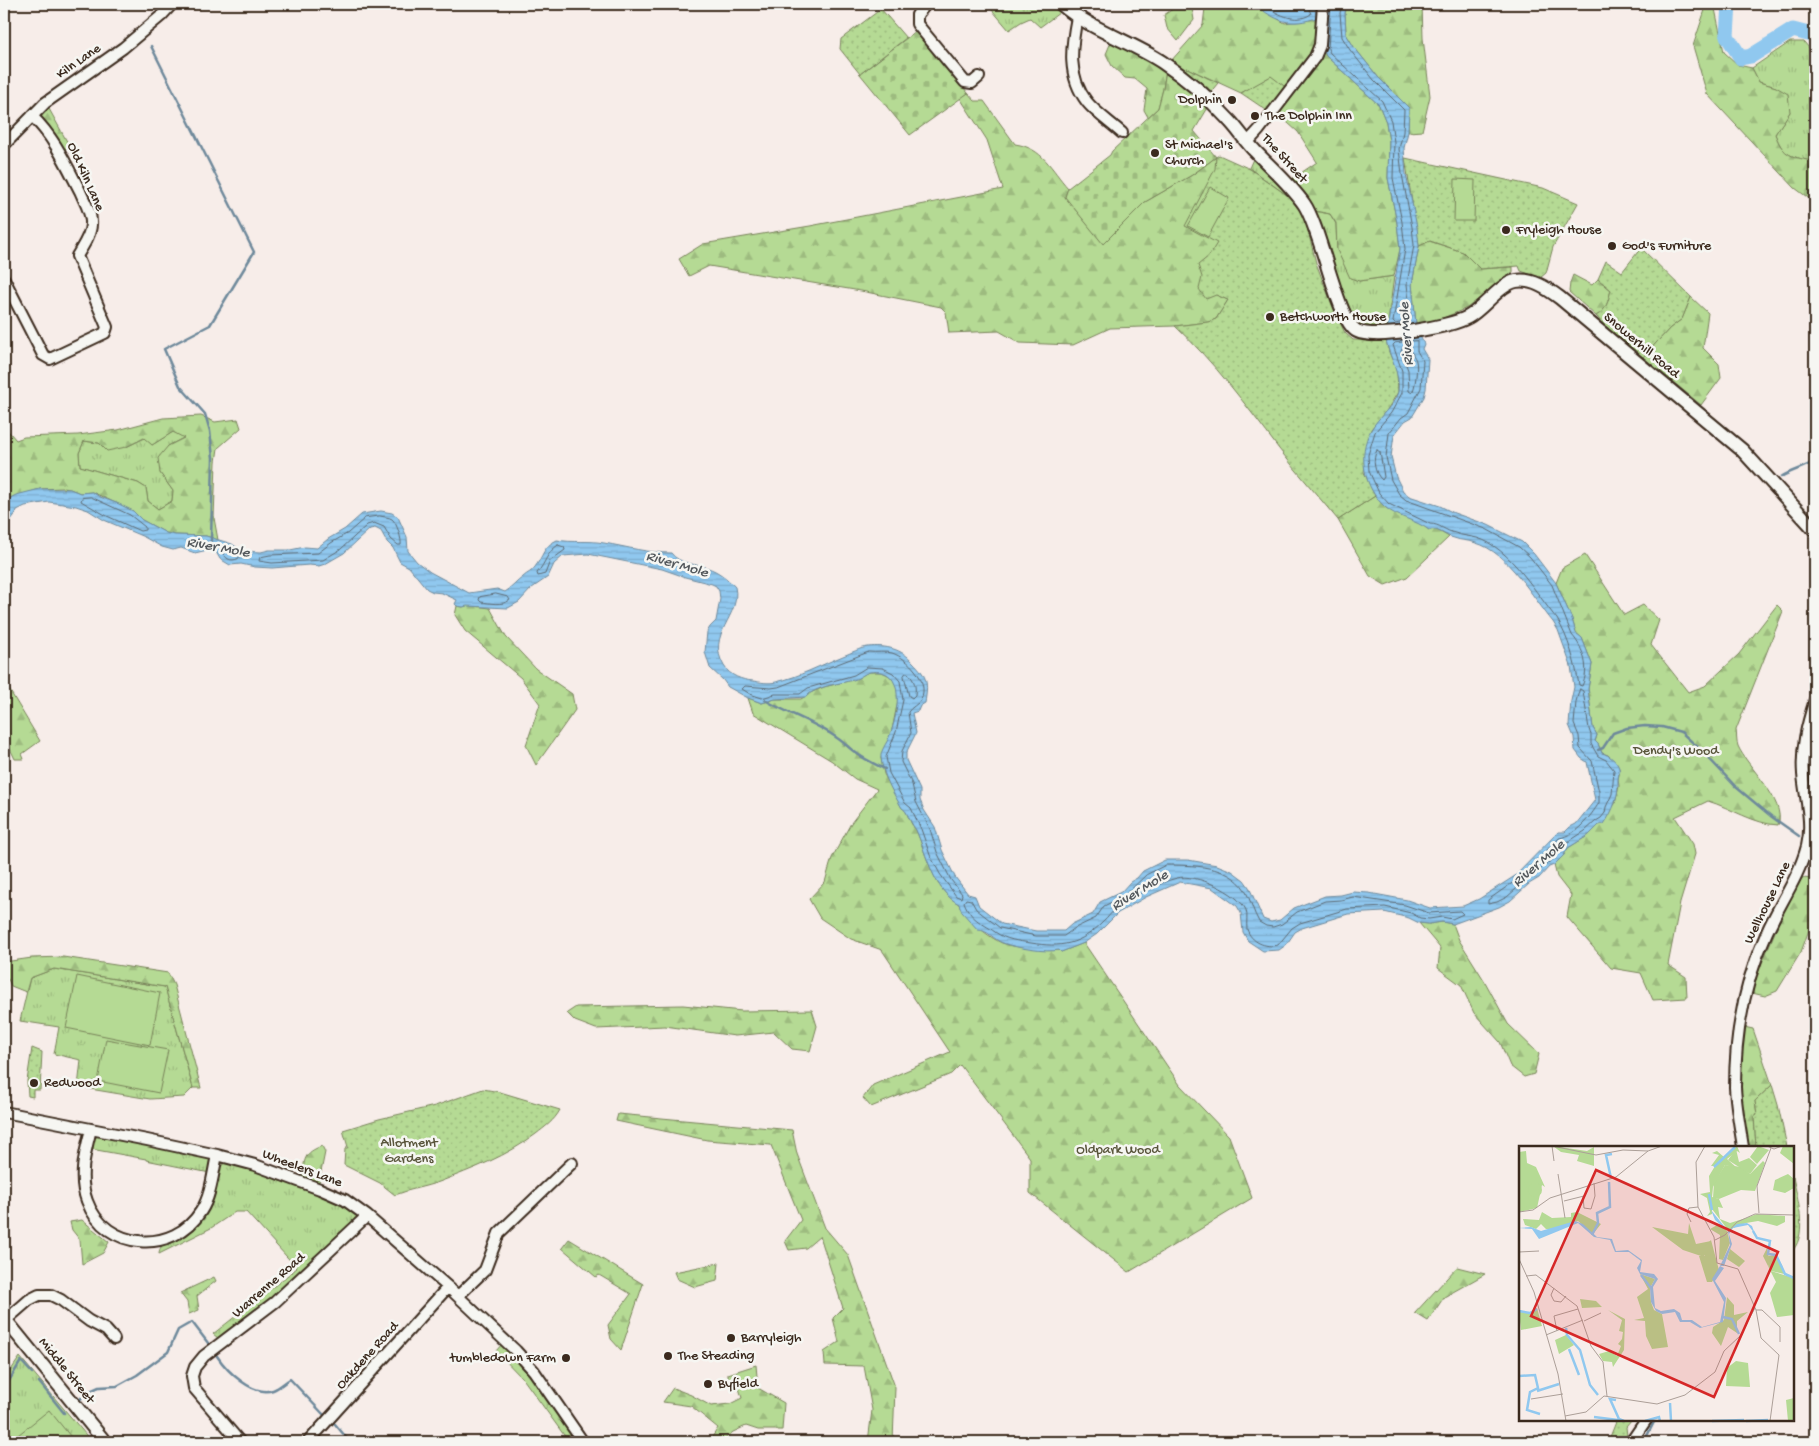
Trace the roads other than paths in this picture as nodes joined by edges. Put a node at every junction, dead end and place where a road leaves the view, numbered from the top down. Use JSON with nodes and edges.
{"nodes":[{"id":1,"x":172,"y":4,"type":"edge"},
{"id":2,"x":926,"y":4,"type":"edge"},
{"id":3,"x":1061,"y":4,"type":"edge"},
{"id":4,"x":1323,"y":4,"type":"edge"},
{"id":5,"x":1076,"y":17,"type":"junction"},
{"id":6,"x":979,"y":77,"type":"dead end"},
{"id":7,"x":32,"y":116,"type":"junction"},
{"id":8,"x":1122,"y":133,"type":"dead end"},
{"id":9,"x":1248,"y":142,"type":"junction"},
{"id":10,"x":4,"y":145,"type":"edge"},
{"id":11,"x":4,"y":279,"type":"edge"},
{"id":12,"x":1419,"y":329,"type":"joint"},
{"id":13,"x":1815,"y":530,"type":"edge"},
{"id":14,"x":1815,"y":700,"type":"edge"},
{"id":15,"x":4,"y":1112,"type":"edge"},
{"id":16,"x":91,"y":1129,"type":"junction"},
{"id":17,"x":1743,"y":1146,"type":"edge"},
{"id":18,"x":217,"y":1156,"type":"junction"},
{"id":19,"x":572,"y":1163,"type":"dead end"},
{"id":20,"x":367,"y":1216,"type":"junction"},
{"id":21,"x":448,"y":1288,"type":"junction"},
{"id":22,"x":458,"y":1296,"type":"junction"},
{"id":23,"x":5,"y":1319,"type":"edge"},
{"id":24,"x":114,"y":1339,"type":"dead end"},
{"id":25,"x":1645,"y":1421,"type":"edge"},
{"id":26,"x":105,"y":1442,"type":"edge"},
{"id":27,"x":240,"y":1442,"type":"edge"},
{"id":28,"x":308,"y":1442,"type":"edge"},
{"id":29,"x":583,"y":1442,"type":"edge"},
{"id":30,"x":1631,"y":1442,"type":"edge"}],
"edges":[{"from":1,"to":7,"type":"street","name":"Kiln Lane"},
{"from":2,"to":6,"type":"street"},
{"from":3,"to":5,"type":"street","name":"The Street"},
{"from":4,"to":9,"type":"street"},
{"from":5,"to":8,"type":"street"},
{"from":5,"to":9,"type":"street","name":"The Street"},
{"from":7,"to":10,"type":"street","name":"Kiln Lane"},
{"from":7,"to":11,"type":"street","name":"Old Kiln Lane"},
{"from":9,"to":12,"type":"street","name":"The Street"},
{"from":12,"to":13,"type":"street","name":"Snowerhill Road"},
{"from":14,"to":17,"type":"street","name":"Wellhouse Lane"},
{"from":15,"to":16,"type":"street","name":"Wheelers Lane"},
{"from":16,"to":18,"type":"street","name":"Wheelers Lane"},
{"from":16,"to":18,"type":"street"},
{"from":18,"to":20,"type":"street","name":"Wheelers Lane"},
{"from":19,"to":22,"type":"street"},
{"from":20,"to":21,"type":"street","name":"Wheelers Lane"},
{"from":20,"to":27,"type":"street","name":"Warrenne Road"},
{"from":21,"to":22,"type":"street","name":"Wheelers Lane"},
{"from":21,"to":28,"type":"street","name":"Oakdene Road"},
{"from":22,"to":29,"type":"street","name":"Wheelers Lane"},
{"from":23,"to":24,"type":"street"},
{"from":23,"to":26,"type":"street","name":"Middle Street"},
{"from":25,"to":30,"type":"street"}]}
